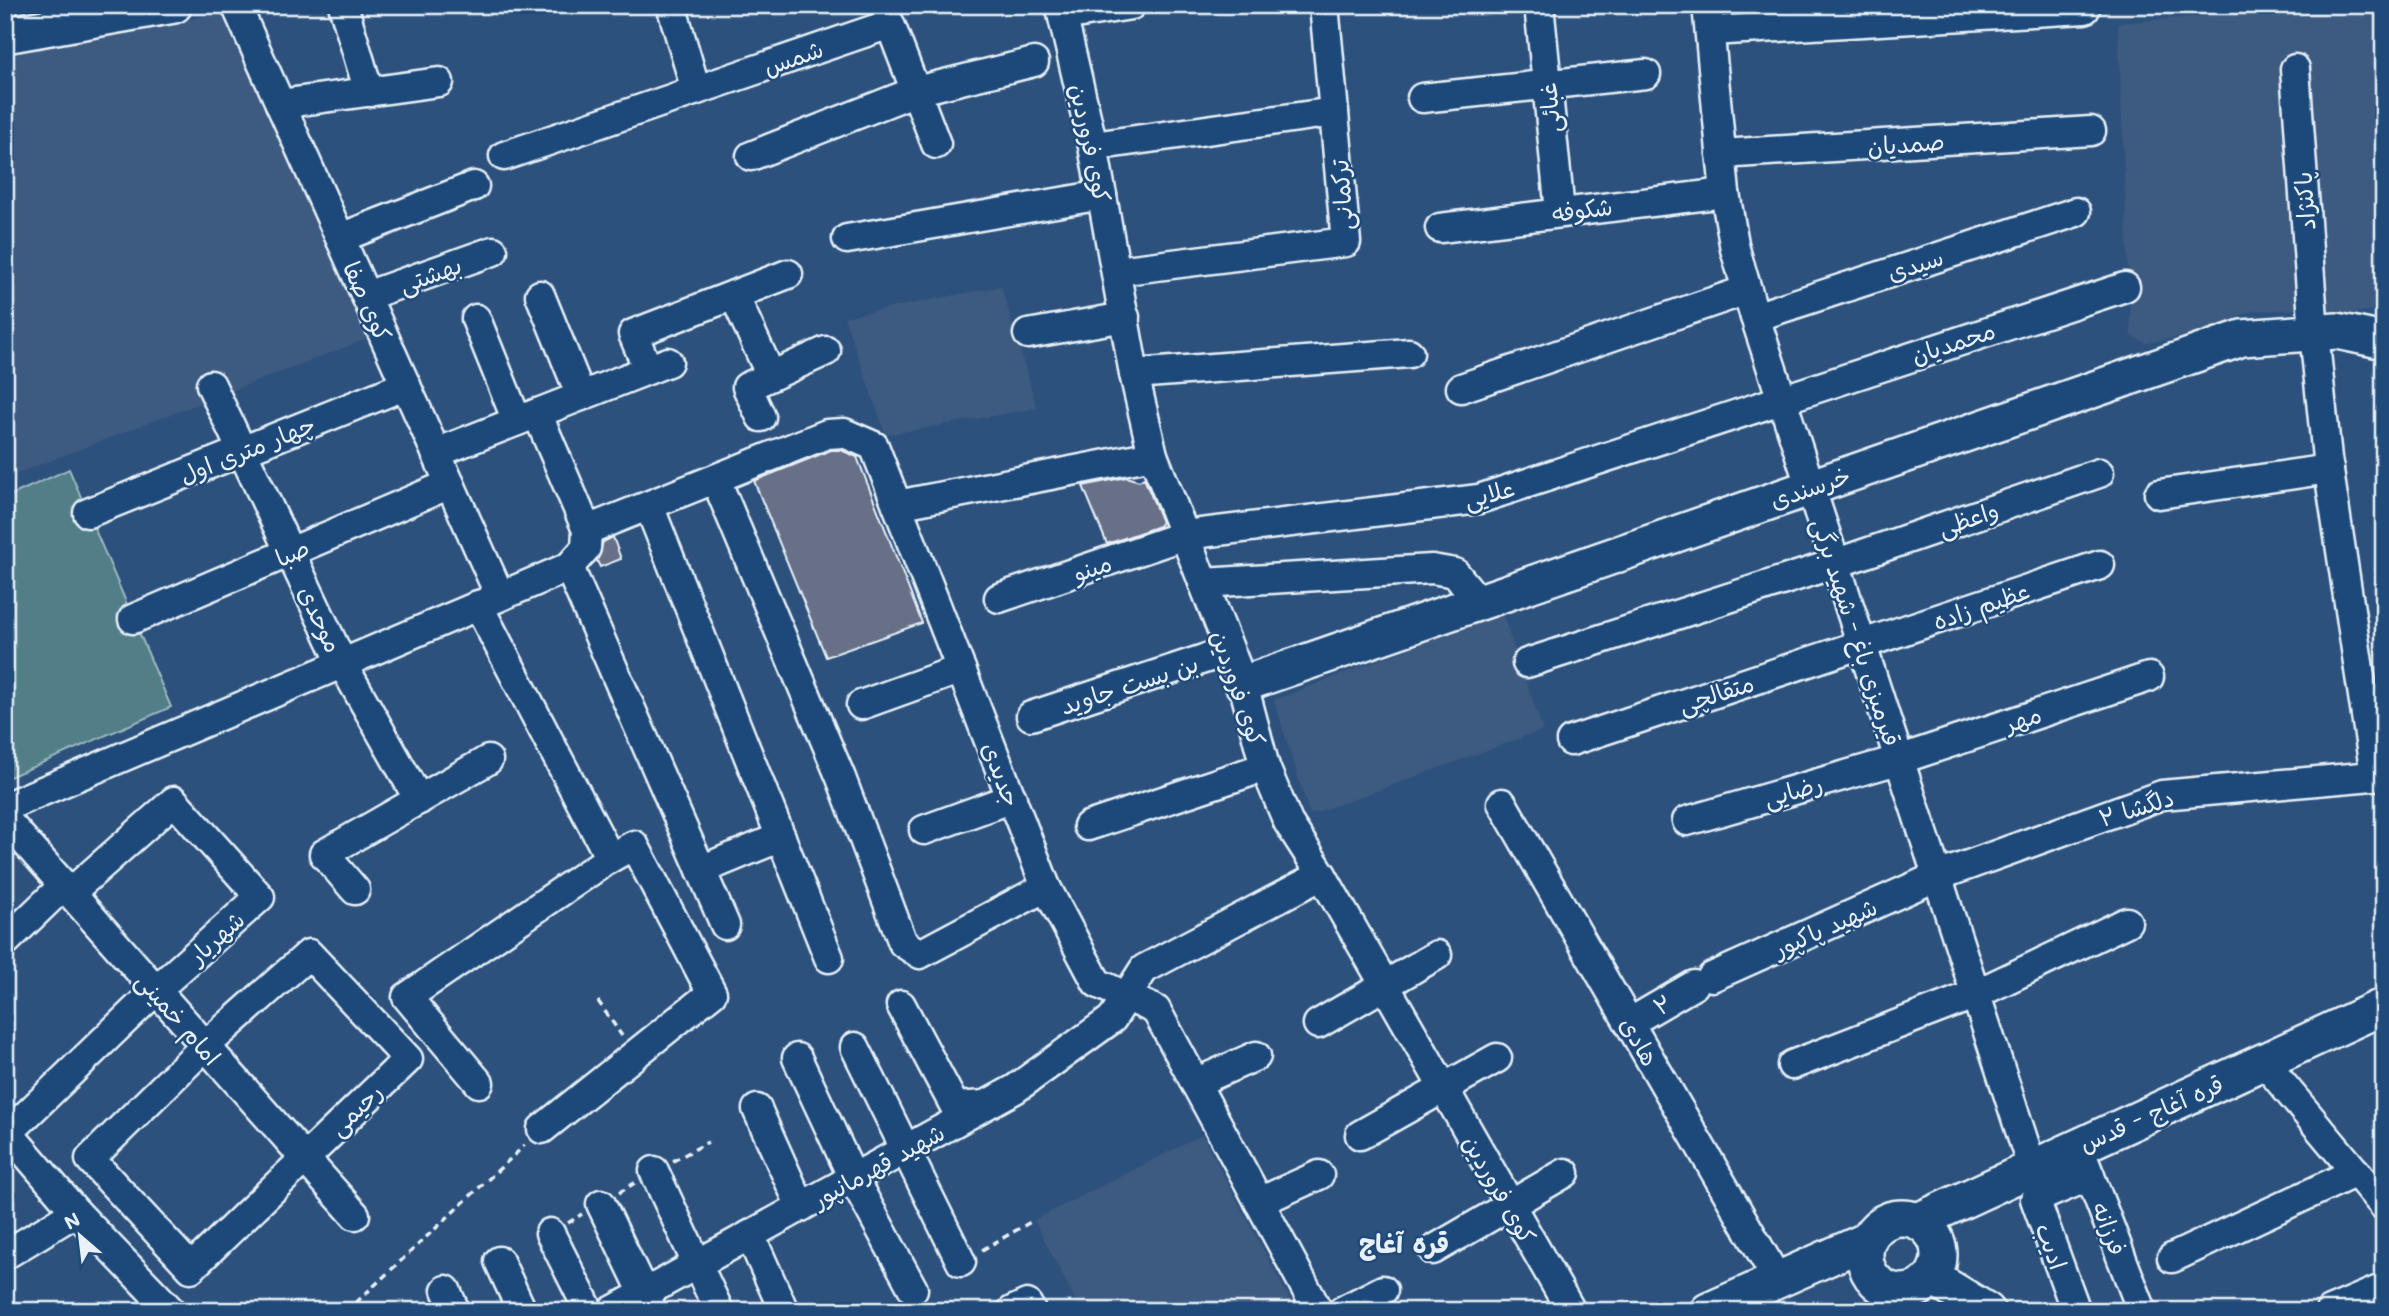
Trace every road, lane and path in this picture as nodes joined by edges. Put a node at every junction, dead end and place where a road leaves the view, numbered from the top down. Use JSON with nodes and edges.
{"nodes":[{"id":1,"x":174,"y":5,"type":"edge"},
{"id":2,"x":236,"y":5,"type":"edge"},
{"id":3,"x":343,"y":5,"type":"edge"},
{"id":4,"x":671,"y":5,"type":"edge"},
{"id":5,"x":1131,"y":5,"type":"edge"},
{"id":6,"x":1324,"y":5,"type":"edge"},
{"id":7,"x":1539,"y":5,"type":"edge"},
{"id":8,"x":2085,"y":9,"type":"dead end"},
{"id":9,"x":1062,"y":11,"type":"edge"},
{"id":10,"x":1709,"y":18,"type":"edge"},
{"id":11,"x":5,"y":35,"type":"edge"},
{"id":12,"x":1034,"y":62,"type":"dead end"},
{"id":13,"x":2295,"y":69,"type":"dead end"},
{"id":14,"x":1646,"y":74,"type":"dead end"},
{"id":15,"x":439,"y":82,"type":"dead end"},
{"id":16,"x":1547,"y":84,"type":"junction"},
{"id":17,"x":696,"y":90,"type":"junction"},
{"id":18,"x":916,"y":91,"type":"junction"},
{"id":19,"x":369,"y":92,"type":"junction"},
{"id":20,"x":1422,"y":98,"type":"dead end"},
{"id":21,"x":280,"y":104,"type":"junction"},
{"id":22,"x":1334,"y":112,"type":"junction"},
{"id":23,"x":2091,"y":131,"type":"dead end"},
{"id":24,"x":936,"y":144,"type":"dead end"},
{"id":25,"x":1093,"y":146,"type":"junction"},
{"id":26,"x":1721,"y":154,"type":"junction"},
{"id":27,"x":503,"y":156,"type":"dead end"},
{"id":28,"x":751,"y":156,"type":"dead end"},
{"id":29,"x":474,"y":186,"type":"dead end"},
{"id":30,"x":1725,"y":193,"type":"junction"},
{"id":31,"x":1102,"y":195,"type":"junction"},
{"id":32,"x":1560,"y":212,"type":"junction"},
{"id":33,"x":2076,"y":212,"type":"dead end"},
{"id":34,"x":1440,"y":228,"type":"dead end"},
{"id":35,"x":340,"y":238,"type":"junction"},
{"id":36,"x":847,"y":239,"type":"dead end"},
{"id":37,"x":493,"y":251,"type":"dead end"},
{"id":38,"x":1117,"y":271,"type":"junction"},
{"id":39,"x":788,"y":274,"type":"dead end"},
{"id":40,"x":2125,"y":287,"type":"dead end"},
{"id":41,"x":1747,"y":290,"type":"junction"},
{"id":42,"x":540,"y":295,"type":"dead end"},
{"id":43,"x":734,"y":295,"type":"junction"},
{"id":44,"x":366,"y":296,"type":"junction"},
{"id":45,"x":1125,"y":317,"type":"junction"},
{"id":46,"x":1755,"y":317,"type":"junction"},
{"id":47,"x":476,"y":319,"type":"dead end"},
{"id":48,"x":2314,"y":333,"type":"junction"},
{"id":49,"x":1028,"y":334,"type":"dead end"},
{"id":50,"x":2384,"y":341,"type":"edge"},
{"id":51,"x":826,"y":351,"type":"dead end"},
{"id":52,"x":1409,"y":353,"type":"dead end"},
{"id":53,"x":1134,"y":374,"type":"junction"},
{"id":54,"x":771,"y":376,"type":"junction"},
{"id":55,"x":211,"y":385,"type":"dead end"},
{"id":56,"x":406,"y":385,"type":"junction"},
{"id":57,"x":1461,"y":388,"type":"dead end"},
{"id":58,"x":581,"y":396,"type":"junction"},
{"id":59,"x":1781,"y":397,"type":"junction"},
{"id":60,"x":527,"y":417,"type":"junction"},
{"id":61,"x":761,"y":417,"type":"dead end"},
{"id":62,"x":242,"y":451,"type":"junction"},
{"id":63,"x":436,"y":453,"type":"junction"},
{"id":64,"x":1153,"y":455,"type":"junction"},
{"id":65,"x":2329,"y":469,"type":"junction"},
{"id":66,"x":2099,"y":473,"type":"dead end"},
{"id":67,"x":716,"y":480,"type":"junction"},
{"id":68,"x":450,"y":484,"type":"junction"},
{"id":69,"x":1810,"y":487,"type":"junction"},
{"id":70,"x":2159,"y":494,"type":"dead end"},
{"id":71,"x":897,"y":505,"type":"junction"},
{"id":72,"x":649,"y":506,"type":"junction"},
{"id":73,"x":88,"y":513,"type":"dead end"},
{"id":74,"x":598,"y":526,"type":"junction"},
{"id":75,"x":1185,"y":535,"type":"junction"},
{"id":76,"x":290,"y":553,"type":"junction"},
{"id":77,"x":1836,"y":563,"type":"junction"},
{"id":78,"x":2100,"y":565,"type":"dead end"},
{"id":79,"x":561,"y":571,"type":"junction"},
{"id":80,"x":1203,"y":583,"type":"junction"},
{"id":81,"x":999,"y":598,"type":"dead end"},
{"id":82,"x":489,"y":601,"type":"junction"},
{"id":83,"x":1479,"y":602,"type":"junction"},
{"id":84,"x":133,"y":619,"type":"dead end"},
{"id":85,"x":1861,"y":645,"type":"junction"},
{"id":86,"x":1228,"y":651,"type":"junction"},
{"id":87,"x":342,"y":663,"type":"junction"},
{"id":88,"x":1528,"y":663,"type":"dead end"},
{"id":89,"x":961,"y":669,"type":"junction"},
{"id":90,"x":2148,"y":677,"type":"dead end"},
{"id":91,"x":1243,"y":684,"type":"junction"},
{"id":92,"x":2374,"y":699,"type":"edge"},
{"id":93,"x":861,"y":705,"type":"dead end"},
{"id":94,"x":1031,"y":716,"type":"dead end"},
{"id":95,"x":1571,"y":741,"type":"dead end"},
{"id":96,"x":488,"y":760,"type":"dead end"},
{"id":97,"x":1898,"y":760,"type":"junction"},
{"id":98,"x":1265,"y":767,"type":"junction"},
{"id":99,"x":2379,"y":775,"type":"edge"},
{"id":100,"x":1012,"y":799,"type":"junction"},
{"id":101,"x":419,"y":800,"type":"junction"},
{"id":102,"x":1502,"y":803,"type":"dead end"},
{"id":103,"x":5,"y":807,"type":"edge"},
{"id":104,"x":5,"y":819,"type":"edge"},
{"id":105,"x":1687,"y":821,"type":"dead end"},
{"id":106,"x":1088,"y":826,"type":"dead end"},
{"id":107,"x":924,"y":830,"type":"dead end"},
{"id":108,"x":781,"y":837,"type":"junction"},
{"id":109,"x":610,"y":858,"type":"junction"},
{"id":110,"x":701,"y":870,"type":"junction"},
{"id":111,"x":1322,"y":875,"type":"junction"},
{"id":112,"x":1938,"y":876,"type":"junction"},
{"id":113,"x":1046,"y":887,"type":"junction"},
{"id":114,"x":66,"y":889,"type":"junction"},
{"id":115,"x":355,"y":890,"type":"dead end"},
{"id":116,"x":2127,"y":922,"type":"dead end"},
{"id":117,"x":725,"y":925,"type":"dead end"},
{"id":118,"x":5,"y":943,"type":"edge"},
{"id":119,"x":1437,"y":955,"type":"dead end"},
{"id":120,"x":829,"y":958,"type":"dead end"},
{"id":121,"x":1703,"y":981,"type":"joint"},
{"id":122,"x":1385,"y":985,"type":"junction"},
{"id":123,"x":155,"y":991,"type":"junction"},
{"id":124,"x":1976,"y":993,"type":"junction"},
{"id":125,"x":1126,"y":996,"type":"junction"},
{"id":126,"x":598,"y":1001,"type":"dead end"},
{"id":127,"x":901,"y":1005,"type":"dead end"},
{"id":128,"x":2384,"y":1006,"type":"edge"},
{"id":129,"x":1629,"y":1023,"type":"junction"},
{"id":130,"x":1318,"y":1024,"type":"dead end"},
{"id":131,"x":204,"y":1047,"type":"junction"},
{"id":132,"x":855,"y":1047,"type":"dead end"},
{"id":133,"x":634,"y":1053,"type":"junction"},
{"id":134,"x":1256,"y":1056,"type":"dead end"},
{"id":135,"x":797,"y":1058,"type":"dead end"},
{"id":136,"x":1497,"y":1058,"type":"dead end"},
{"id":137,"x":2263,"y":1062,"type":"junction"},
{"id":138,"x":1793,"y":1065,"type":"dead end"},
{"id":139,"x":479,"y":1083,"type":"dead end"},
{"id":140,"x":1195,"y":1083,"type":"junction"},
{"id":141,"x":1443,"y":1088,"type":"junction"},
{"id":142,"x":985,"y":1105,"type":"junction"},
{"id":143,"x":757,"y":1109,"type":"dead end"},
{"id":144,"x":542,"y":1129,"type":"joint"},
{"id":145,"x":7,"y":1131,"type":"edge"},
{"id":146,"x":1360,"y":1135,"type":"dead end"},
{"id":147,"x":708,"y":1142,"type":"dead end"},
{"id":148,"x":906,"y":1149,"type":"junction"},
{"id":149,"x":303,"y":1159,"type":"junction"},
{"id":150,"x":2084,"y":1161,"type":"junction"},
{"id":151,"x":2032,"y":1167,"type":"junction"},
{"id":152,"x":654,"y":1171,"type":"junction"},
{"id":153,"x":2356,"y":1172,"type":"junction"},
{"id":154,"x":1565,"y":1173,"type":"dead end"},
{"id":155,"x":1319,"y":1175,"type":"dead end"},
{"id":156,"x":853,"y":1178,"type":"junction"},
{"id":157,"x":1259,"y":1202,"type":"junction"},
{"id":158,"x":601,"y":1203,"type":"junction"},
{"id":159,"x":1509,"y":1206,"type":"junction"},
{"id":160,"x":2384,"y":1206,"type":"edge"},
{"id":161,"x":801,"y":1207,"type":"junction"},
{"id":162,"x":76,"y":1212,"type":"junction"},
{"id":163,"x":355,"y":1215,"type":"dead end"},
{"id":164,"x":142,"y":1216,"type":"junction"},
{"id":165,"x":1919,"y":1221,"type":"junction"},
{"id":166,"x":550,"y":1233,"type":"joint"},
{"id":167,"x":750,"y":1235,"type":"junction"},
{"id":168,"x":1868,"y":1240,"type":"junction"},
{"id":169,"x":107,"y":1246,"type":"junction"},
{"id":170,"x":1433,"y":1250,"type":"dead end"},
{"id":171,"x":5,"y":1255,"type":"edge"},
{"id":172,"x":2172,"y":1258,"type":"dead end"},
{"id":173,"x":499,"y":1261,"type":"dead end"},
{"id":174,"x":961,"y":1262,"type":"dead end"},
{"id":175,"x":696,"y":1264,"type":"junction"},
{"id":176,"x":1933,"y":1278,"type":"junction"},
{"id":177,"x":1777,"y":1279,"type":"junction"},
{"id":178,"x":2384,"y":1288,"type":"edge"},
{"id":179,"x":913,"y":1289,"type":"dead end"},
{"id":180,"x":1383,"y":1290,"type":"dead end"},
{"id":181,"x":647,"y":1302,"type":"edge"},
{"id":182,"x":1730,"y":1306,"type":"edge"},
{"id":183,"x":155,"y":1307,"type":"edge"},
{"id":184,"x":347,"y":1311,"type":"edge"},
{"id":185,"x":522,"y":1311,"type":"edge"},
{"id":186,"x":589,"y":1311,"type":"edge"},
{"id":187,"x":612,"y":1311,"type":"edge"},
{"id":188,"x":719,"y":1311,"type":"edge"},
{"id":189,"x":784,"y":1311,"type":"edge"},
{"id":190,"x":1012,"y":1311,"type":"edge"},
{"id":191,"x":1031,"y":1311,"type":"edge"},
{"id":192,"x":1318,"y":1311,"type":"edge"},
{"id":193,"x":1342,"y":1311,"type":"edge"},
{"id":194,"x":1571,"y":1311,"type":"edge"},
{"id":195,"x":1987,"y":1311,"type":"edge"},
{"id":196,"x":2076,"y":1311,"type":"edge"},
{"id":197,"x":2142,"y":1311,"type":"edge"},
{"id":198,"x":2330,"y":1311,"type":"edge"}],
"edges":[{"from":1,"to":11,"type":"main road"},
{"from":2,"to":21,"type":"street","name":"کوی صفا"},
{"from":3,"to":19,"type":"street"},
{"from":4,"to":17,"type":"street"},
{"from":5,"to":9,"type":"street"},
{"from":6,"to":22,"type":"street","name":"ترکمانی"},
{"from":7,"to":16,"type":"street","name":"غبائی"},
{"from":8,"to":10,"type":"street"},
{"from":9,"to":25,"type":"street","name":"کوی فروردین"},
{"from":10,"to":26,"type":"street","name":"قیرمیزی باغ - شهید برگی"},
{"from":12,"to":18,"type":"street"},
{"from":13,"to":48,"type":"street","name":"پاکنژاد"},
{"from":14,"to":16,"type":"street"},
{"from":15,"to":19,"type":"street"},
{"from":16,"to":20,"type":"street"},
{"from":16,"to":32,"type":"street","name":"غبائی"},
{"from":17,"to":18,"type":"street","name":"شمس"},
{"from":17,"to":27,"type":"street","name":"شمس"},
{"from":18,"to":24,"type":"street"},
{"from":18,"to":28,"type":"street"},
{"from":19,"to":21,"type":"street"},
{"from":21,"to":35,"type":"street","name":"کوی صفا"},
{"from":22,"to":25,"type":"street"},
{"from":22,"to":38,"type":"street","name":"ترکمانی"},
{"from":23,"to":26,"type":"street","name":"صمدیان"},
{"from":25,"to":31,"type":"street","name":"کوی فروردین"},
{"from":26,"to":30,"type":"street","name":"قیرمیزی باغ - شهید برگی"},
{"from":29,"to":35,"type":"street"},
{"from":30,"to":32,"type":"street","name":"شکوفه"},
{"from":30,"to":41,"type":"street","name":"قیرمیزی باغ - شهید برگی"},
{"from":31,"to":36,"type":"street"},
{"from":31,"to":38,"type":"street","name":"کوی فروردین"},
{"from":32,"to":34,"type":"street","name":"شکوفه"},
{"from":33,"to":46,"type":"street","name":"سیدی"},
{"from":35,"to":44,"type":"street","name":"کوی صفا"},
{"from":37,"to":44,"type":"street","name":"بهشتی"},
{"from":38,"to":45,"type":"street","name":"کوی فروردین"},
{"from":39,"to":43,"type":"street"},
{"from":40,"to":59,"type":"street","name":"محمدیان"},
{"from":41,"to":46,"type":"street","name":"قیرمیزی باغ - شهید برگی"},
{"from":41,"to":57,"type":"street"},
{"from":42,"to":58,"type":"street"},
{"from":43,"to":54,"type":"street"},
{"from":43,"to":58,"type":"street"},
{"from":44,"to":56,"type":"street","name":"کوی صفا"},
{"from":45,"to":49,"type":"street"},
{"from":45,"to":53,"type":"street","name":"کوی فروردین"},
{"from":46,"to":59,"type":"street","name":"قیرمیزی باغ - شهید برگی"},
{"from":47,"to":60,"type":"street"},
{"from":48,"to":50,"type":"main road","name":"خرسندی"},
{"from":48,"to":65,"type":"street","name":"پاکنژاد"},
{"from":48,"to":69,"type":"main road","name":"خرسندی"},
{"from":51,"to":54,"type":"street"},
{"from":52,"to":53,"type":"street"},
{"from":53,"to":64,"type":"street","name":"کوی فروردین"},
{"from":54,"to":61,"type":"street"},
{"from":55,"to":62,"type":"street","name":"موحدی"},
{"from":56,"to":62,"type":"street","name":"چهار متری اول"},
{"from":56,"to":63,"type":"street","name":"کوی صفا"},
{"from":58,"to":60,"type":"street"},
{"from":59,"to":69,"type":"street","name":"قیرمیزی باغ - شهید برگی"},
{"from":59,"to":75,"type":"street","name":"علایی"},
{"from":60,"to":63,"type":"street"},
{"from":60,"to":74,"type":"street"},
{"from":62,"to":73,"type":"street","name":"چهار متری اول"},
{"from":62,"to":76,"type":"street","name":"موحدی"},
{"from":63,"to":68,"type":"street","name":"کوی صفا"},
{"from":64,"to":71,"type":"street"},
{"from":64,"to":75,"type":"street","name":"کوی فروردین"},
{"from":65,"to":70,"type":"street"},
{"from":65,"to":92,"type":"street","name":"پاکنژاد"},
{"from":66,"to":77,"type":"street","name":"واعظی"},
{"from":67,"to":71,"type":"street","name":"جدیدی"},
{"from":67,"to":72,"type":"street","name":"جدیدی"},
{"from":67,"to":113,"type":"street"},
{"from":68,"to":76,"type":"street","name":"صبا"},
{"from":68,"to":82,"type":"street","name":"کوی صفا"},
{"from":69,"to":77,"type":"street","name":"قیرمیزی باغ - شهید برگی"},
{"from":69,"to":83,"type":"main road","name":"خرسندی"},
{"from":71,"to":89,"type":"street","name":"جدیدی"},
{"from":72,"to":74,"type":"street","name":"جدیدی"},
{"from":72,"to":108,"type":"street"},
{"from":74,"to":79,"type":"street"},
{"from":75,"to":80,"type":"street","name":"کوی فروردین"},
{"from":75,"to":81,"type":"street","name":"مینو"},
{"from":76,"to":84,"type":"street","name":"صبا"},
{"from":76,"to":87,"type":"street","name":"موحدی"},
{"from":77,"to":85,"type":"street","name":"قیرمیزی باغ - شهید برگی"},
{"from":77,"to":88,"type":"street","name":"واعظی"},
{"from":78,"to":85,"type":"street","name":"عظیم زاده"},
{"from":79,"to":82,"type":"street"},
{"from":79,"to":110,"type":"street"},
{"from":80,"to":83,"type":"street"},
{"from":80,"to":86,"type":"street","name":"کوی فروردین"},
{"from":82,"to":87,"type":"street"},
{"from":82,"to":109,"type":"street","name":"کوی صفا"},
{"from":83,"to":91,"type":"main road","name":"خرسندی"},
{"from":85,"to":95,"type":"street","name":"متقالچی"},
{"from":85,"to":97,"type":"street","name":"قیرمیزی باغ - شهید برگی"},
{"from":86,"to":91,"type":"street","name":"کوی فروردین"},
{"from":86,"to":94,"type":"street","name":"بن بست جاوید"},
{"from":87,"to":101,"type":"street","name":"موحدی"},
{"from":87,"to":103,"type":"street"},
{"from":89,"to":93,"type":"street"},
{"from":89,"to":100,"type":"street","name":"جدیدی"},
{"from":90,"to":97,"type":"street","name":"مهر"},
{"from":91,"to":98,"type":"street","name":"کوی فروردین"},
{"from":92,"to":99,"type":"street","name":"پاکنژاد"},
{"from":96,"to":101,"type":"street"},
{"from":97,"to":105,"type":"street","name":"رضایی"},
{"from":97,"to":112,"type":"street","name":"قیرمیزی باغ - شهید برگی"},
{"from":98,"to":106,"type":"street"},
{"from":98,"to":111,"type":"street","name":"کوی فروردین"},
{"from":99,"to":112,"type":"street","name":"دلگشا ۲"},
{"from":100,"to":107,"type":"street"},
{"from":100,"to":113,"type":"street","name":"جدیدی"},
{"from":101,"to":115,"type":"street"},
{"from":102,"to":129,"type":"street","name":"هادی"},
{"from":104,"to":114,"type":"street","name":"امام خمینی"},
{"from":108,"to":110,"type":"street"},
{"from":108,"to":120,"type":"street"},
{"from":109,"to":133,"type":"street"},
{"from":109,"to":139,"type":"street"},
{"from":110,"to":117,"type":"street"},
{"from":111,"to":122,"type":"street","name":"کوی فروردین"},
{"from":111,"to":125,"type":"street","name":"شهید قهرمانپور"},
{"from":112,"to":121,"type":"street","name":"شهید پاکپور"},
{"from":112,"to":124,"type":"street","name":"قیرمیزی باغ - شهید برگی"},
{"from":113,"to":125,"type":"street","name":"جدیدی"},
{"from":114,"to":118,"type":"street"},
{"from":114,"to":123,"type":"street","name":"امام خمینی"},
{"from":114,"to":123,"type":"street","name":"شهریار"},
{"from":116,"to":124,"type":"street"},
{"from":119,"to":122,"type":"street"},
{"from":121,"to":129,"type":"street","name":"۲"},
{"from":122,"to":130,"type":"street"},
{"from":122,"to":141,"type":"street","name":"کوی فروردین"},
{"from":123,"to":131,"type":"street","name":"امام خمینی"},
{"from":123,"to":145,"type":"street","name":"شهریار"},
{"from":124,"to":138,"type":"street"},
{"from":124,"to":151,"type":"street","name":"قیرمیزی باغ - شهید برگی"},
{"from":125,"to":140,"type":"street","name":"جدیدی"},
{"from":125,"to":142,"type":"street","name":"شهید قهرمانپور"},
{"from":126,"to":133,"type":"path"},
{"from":127,"to":142,"type":"street"},
{"from":128,"to":137,"type":"main road","name":"قره آغاج - قدس"},
{"from":129,"to":177,"type":"street","name":"هادی"},
{"from":131,"to":149,"type":"street","name":"امام خمینی"},
{"from":131,"to":149,"type":"street","name":"رحیمی"},
{"from":131,"to":164,"type":"street"},
{"from":132,"to":148,"type":"street"},
{"from":133,"to":144,"type":"street"},
{"from":134,"to":140,"type":"street"},
{"from":135,"to":156,"type":"street"},
{"from":136,"to":141,"type":"street"},
{"from":137,"to":150,"type":"main road","name":"قره آغاج - قدس"},
{"from":137,"to":153,"type":"street"},
{"from":140,"to":157,"type":"street","name":"جدیدی"},
{"from":141,"to":146,"type":"street"},
{"from":141,"to":159,"type":"street","name":"کوی فروردین"},
{"from":142,"to":148,"type":"street","name":"شهید قهرمانپور"},
{"from":143,"to":161,"type":"street"},
{"from":144,"to":184,"type":"path"},
{"from":145,"to":162,"type":"street"},
{"from":147,"to":152,"type":"path"},
{"from":148,"to":156,"type":"street","name":"شهید قهرمانپور"},
{"from":148,"to":174,"type":"street"},
{"from":149,"to":163,"type":"street","name":"امام خمینی"},
{"from":149,"to":164,"type":"street","name":"رحیمی"},
{"from":150,"to":151,"type":"main road","name":"قره آغاج - قدس"},
{"from":150,"to":196,"type":"street","name":"ادیب"},
{"from":150,"to":197,"type":"street","name":"فرزانه"},
{"from":151,"to":165,"type":"main road","name":"قره آغاج - قدس"},
{"from":152,"to":158,"type":"path"},
{"from":152,"to":175,"type":"street"},
{"from":153,"to":160,"type":"street"},
{"from":153,"to":172,"type":"street"},
{"from":154,"to":159,"type":"street"},
{"from":155,"to":157,"type":"street"},
{"from":156,"to":161,"type":"street","name":"شهید قهرمانپور"},
{"from":156,"to":179,"type":"street"},
{"from":157,"to":192,"type":"street","name":"جدیدی"},
{"from":158,"to":166,"type":"path"},
{"from":158,"to":181,"type":"street"},
{"from":159,"to":170,"type":"street"},
{"from":159,"to":194,"type":"street","name":"کوی فروردین"},
{"from":161,"to":167,"type":"street","name":"شهید قهرمانپور"},
{"from":162,"to":169,"type":"street"},
{"from":162,"to":171,"type":"street"},
{"from":164,"to":169,"type":"street"},
{"from":165,"to":168,"type":"main road"},
{"from":165,"to":176,"type":"main road"},
{"from":166,"to":186,"type":"street"},
{"from":167,"to":175,"type":"street","name":"شهید قهرمانپور"},
{"from":167,"to":189,"type":"street"},
{"from":168,"to":176,"type":"main road"},
{"from":168,"to":177,"type":"main road"},
{"from":169,"to":183,"type":"street"},
{"from":173,"to":185,"type":"street"},
{"from":175,"to":181,"type":"street","name":"شهید قهرمانپور"},
{"from":175,"to":188,"type":"street"},
{"from":176,"to":195,"type":"main road"},
{"from":177,"to":182,"type":"main road"},
{"from":178,"to":198,"type":"street"},
{"from":180,"to":193,"type":"street"},
{"from":181,"to":187,"type":"street","name":"شهید قهرمانپور"},
{"from":190,"to":191,"type":"street"}]}
